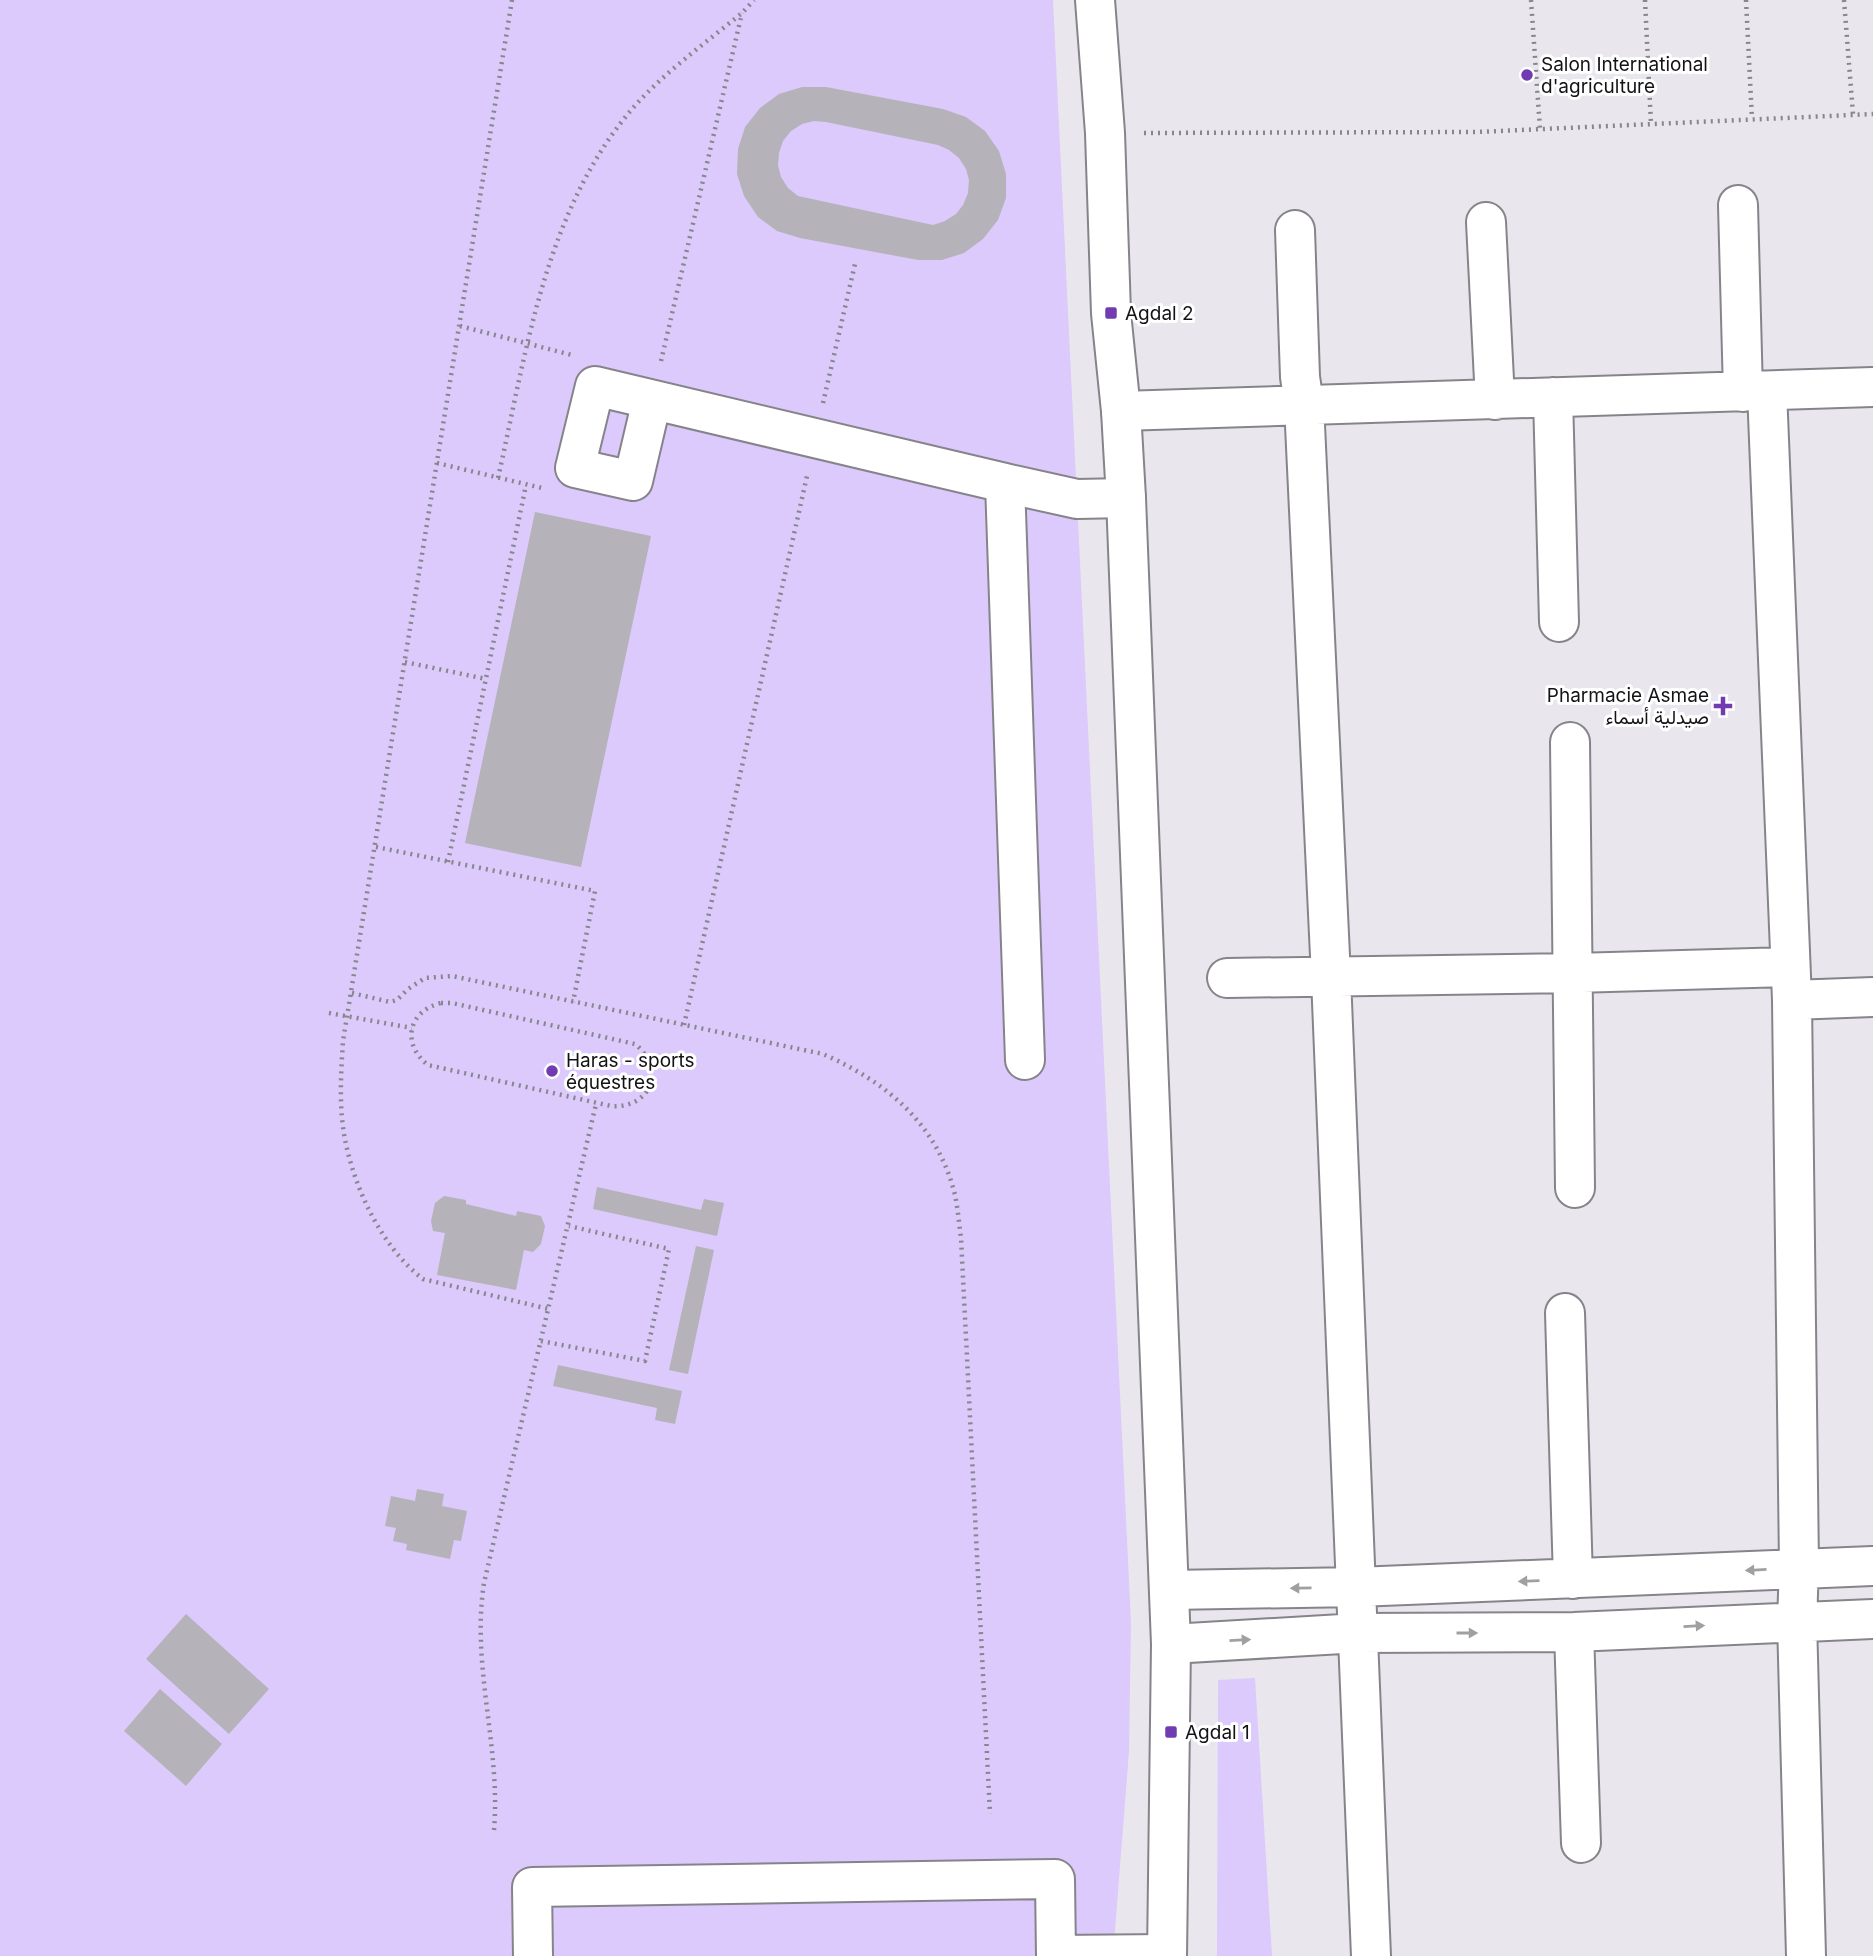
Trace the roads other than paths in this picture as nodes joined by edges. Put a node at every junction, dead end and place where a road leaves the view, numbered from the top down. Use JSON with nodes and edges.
{"nodes":[{"id":1,"x":1095,"y":0,"type":"edge"},
{"id":2,"x":1738,"y":205,"type":"dead end"},
{"id":3,"x":1486,"y":222,"type":"dead end"},
{"id":4,"x":1294,"y":230,"type":"dead end"},
{"id":5,"x":1873,"y":387,"type":"edge"},
{"id":6,"x":1755,"y":392,"type":"junction"},
{"id":7,"x":1553,"y":397,"type":"junction"},
{"id":8,"x":652,"y":400,"type":"road end"},
{"id":9,"x":1495,"y":400,"type":"junction"},
{"id":10,"x":1304,"y":404,"type":"junction"},
{"id":11,"x":1121,"y":411,"type":"junction"},
{"id":12,"x":1005,"y":483,"type":"junction"},
{"id":13,"x":1126,"y":498,"type":"junction"},
{"id":14,"x":1559,"y":622,"type":"dead end"},
{"id":15,"x":1570,"y":742,"type":"dead end"},
{"id":16,"x":1574,"y":973,"type":"junction"},
{"id":17,"x":1331,"y":977,"type":"junction"},
{"id":18,"x":1227,"y":978,"type":"dead end"},
{"id":19,"x":1791,"y":983,"type":"junction"},
{"id":20,"x":1873,"y":997,"type":"edge"},
{"id":21,"x":1025,"y":1060,"type":"dead end"},
{"id":22,"x":1575,"y":1188,"type":"dead end"},
{"id":23,"x":1566,"y":1313,"type":"dead end"},
{"id":24,"x":1873,"y":1566,"type":"edge"},
{"id":25,"x":1799,"y":1567,"type":"junction"},
{"id":26,"x":1573,"y":1579,"type":"junction"},
{"id":27,"x":1357,"y":1587,"type":"junction"},
{"id":28,"x":1169,"y":1590,"type":"junction"},
{"id":29,"x":1873,"y":1619,"type":"edge"},
{"id":30,"x":1797,"y":1621,"type":"junction"},
{"id":31,"x":1574,"y":1632,"type":"junction"},
{"id":32,"x":1359,"y":1633,"type":"junction"},
{"id":33,"x":1171,"y":1644,"type":"junction"},
{"id":34,"x":1581,"y":1843,"type":"dead end"},
{"id":35,"x":1167,"y":1955,"type":"edge"},
{"id":36,"x":533,"y":1956,"type":"edge"},
{"id":37,"x":1056,"y":1956,"type":"edge"},
{"id":38,"x":1371,"y":1956,"type":"edge"},
{"id":39,"x":1806,"y":1956,"type":"edge"}],
"edges":[{"from":1,"to":11,"type":"street"},
{"from":2,"to":6,"type":"street"},
{"from":3,"to":9,"type":"street"},
{"from":4,"to":10,"type":"street"},
{"from":5,"to":6,"type":"street"},
{"from":6,"to":7,"type":"street"},
{"from":6,"to":19,"type":"street"},
{"from":7,"to":9,"type":"street"},
{"from":7,"to":14,"type":"street"},
{"from":8,"to":12,"type":"street"},
{"from":9,"to":10,"type":"street"},
{"from":10,"to":11,"type":"street"},
{"from":10,"to":17,"type":"street"},
{"from":11,"to":13,"type":"street"},
{"from":12,"to":13,"type":"street"},
{"from":12,"to":21,"type":"street"},
{"from":13,"to":28,"type":"street"},
{"from":15,"to":16,"type":"street"},
{"from":16,"to":17,"type":"street"},
{"from":16,"to":19,"type":"street"},
{"from":16,"to":22,"type":"street"},
{"from":17,"to":18,"type":"street"},
{"from":17,"to":27,"type":"street"},
{"from":19,"to":20,"type":"street"},
{"from":19,"to":25,"type":"street"},
{"from":23,"to":26,"type":"street"},
{"from":24,"to":25,"type":"street"},
{"from":25,"to":26,"type":"street","one_way":true},
{"from":25,"to":30,"type":"street"},
{"from":26,"to":27,"type":"street","one_way":true},
{"from":27,"to":28,"type":"street","one_way":true},
{"from":27,"to":32,"type":"street"},
{"from":28,"to":33,"type":"street"},
{"from":29,"to":30,"type":"street"},
{"from":31,"to":30,"type":"street","one_way":true},
{"from":30,"to":39,"type":"street"},
{"from":32,"to":31,"type":"street","one_way":true},
{"from":31,"to":34,"type":"street"},
{"from":33,"to":32,"type":"street","one_way":true},
{"from":32,"to":38,"type":"street"},
{"from":33,"to":35,"type":"street"},
{"from":35,"to":37,"type":"street"},
{"from":36,"to":37,"type":"street"}]}
